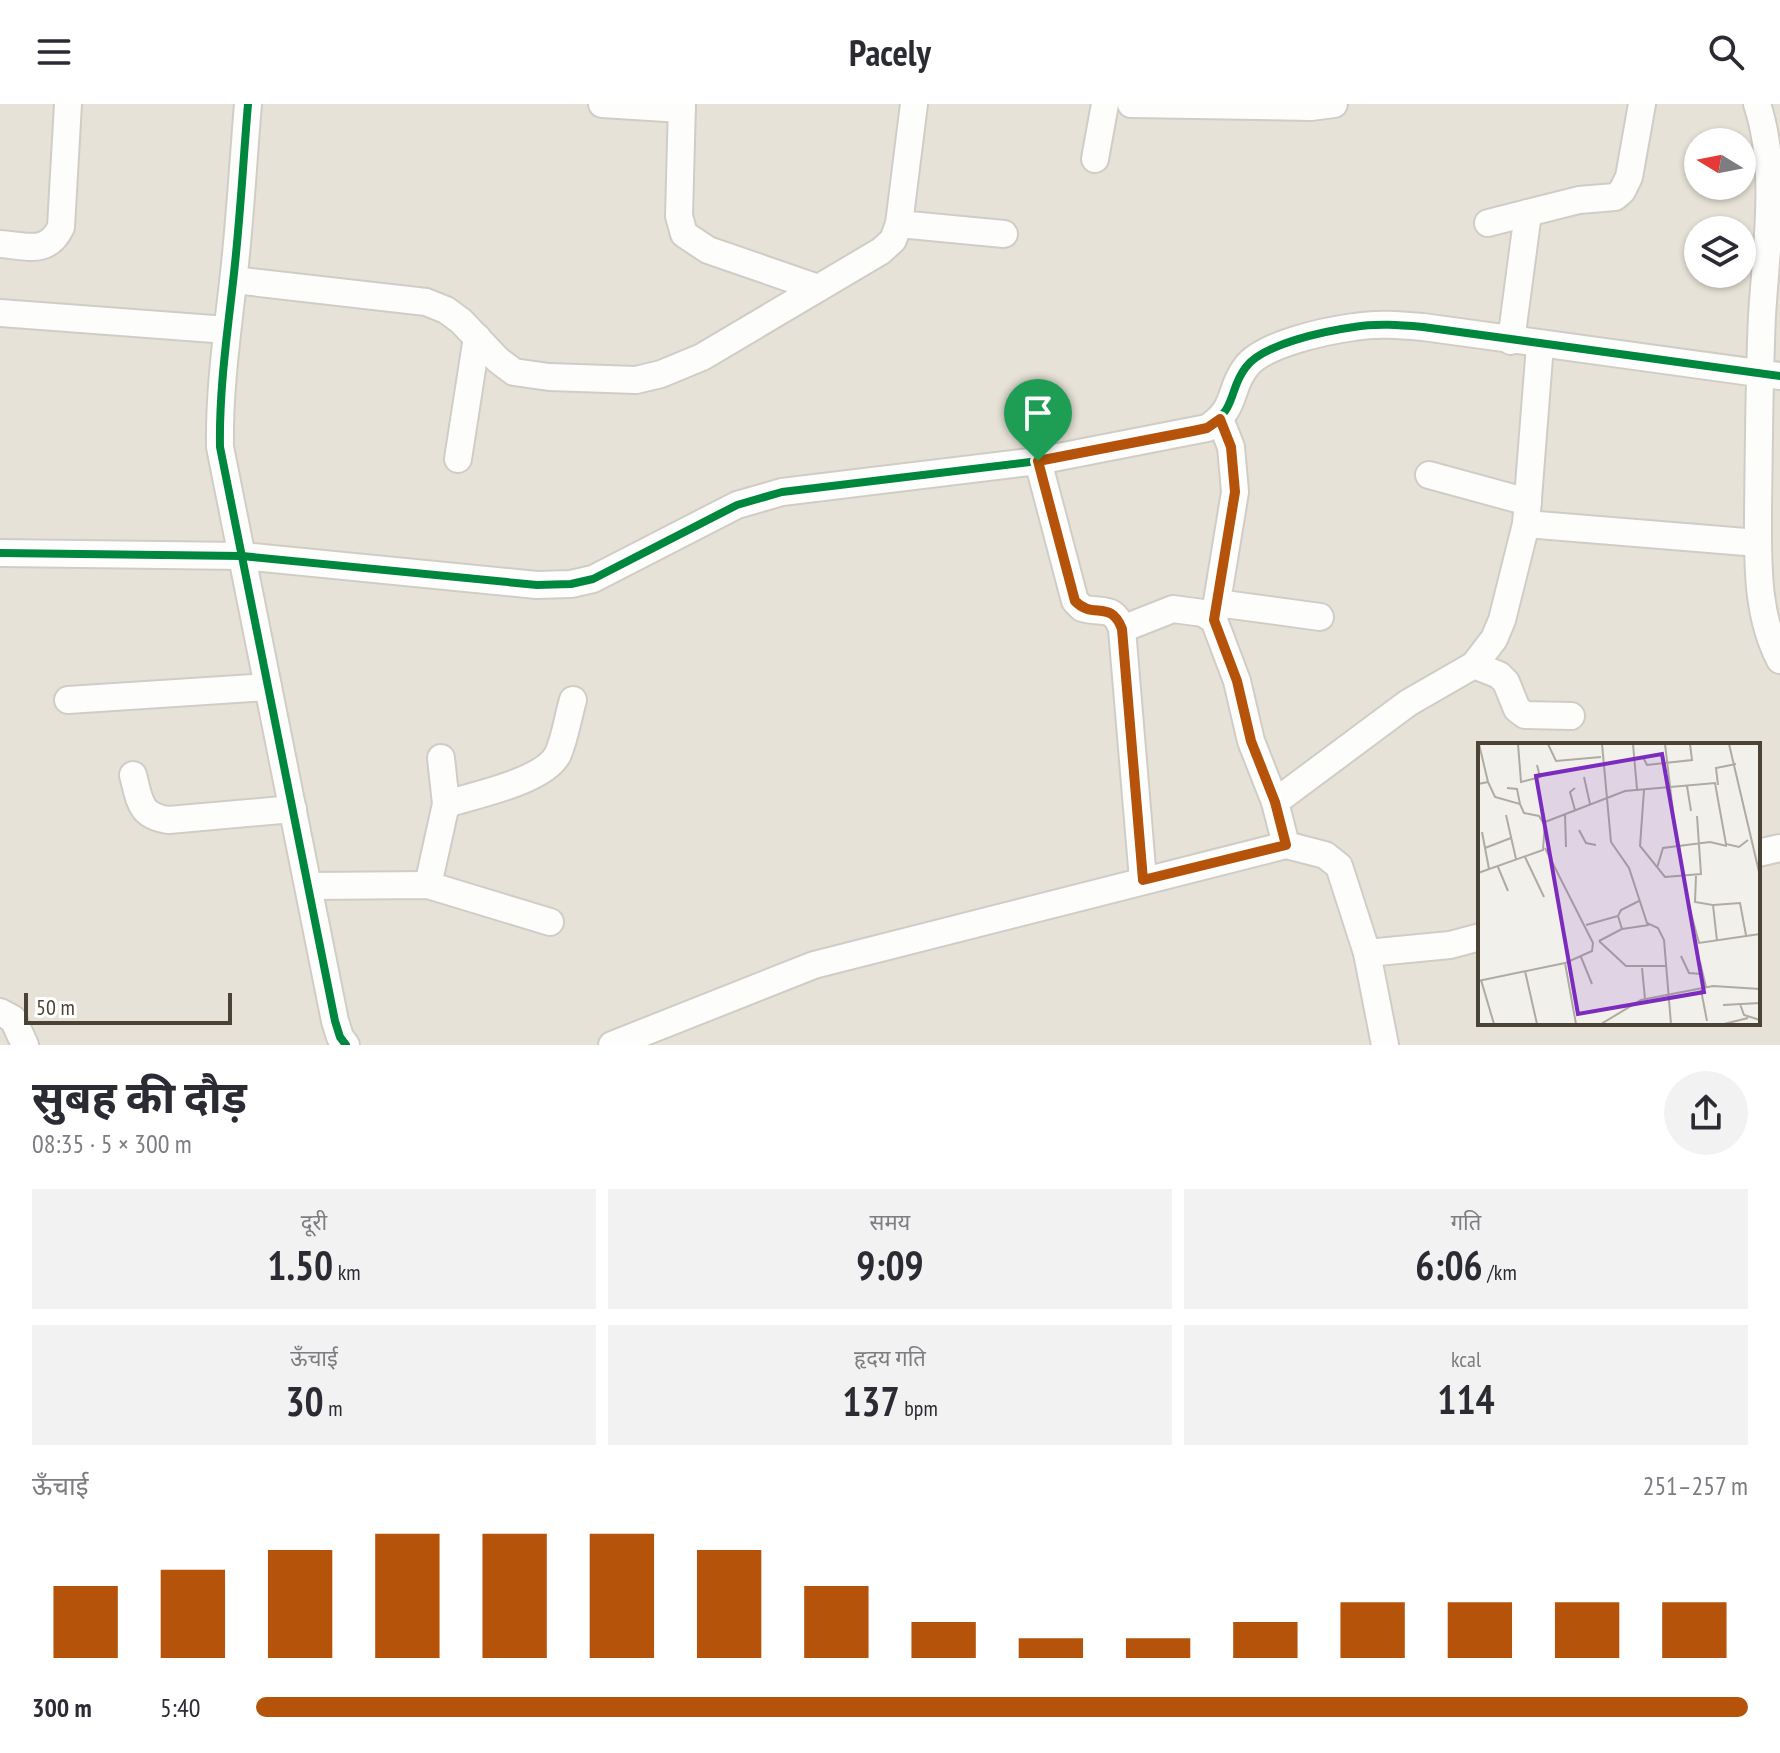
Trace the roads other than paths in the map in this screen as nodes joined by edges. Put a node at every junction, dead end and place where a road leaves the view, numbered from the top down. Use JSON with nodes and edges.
{"nodes":[{"id":1,"x":68,"y":104,"type":"edge"},
{"id":2,"x":248,"y":104,"type":"edge"},
{"id":3,"x":602,"y":104,"type":"edge"},
{"id":4,"x":914,"y":104,"type":"edge"},
{"id":5,"x":1105,"y":104,"type":"edge"},
{"id":6,"x":1131,"y":104,"type":"edge"},
{"id":7,"x":1334,"y":104,"type":"edge"},
{"id":8,"x":1642,"y":104,"type":"edge"},
{"id":9,"x":682,"y":107,"type":"edge"},
{"id":10,"x":1767,"y":115,"type":"edge"},
{"id":11,"x":1095,"y":159,"type":"dead end"},
{"id":12,"x":1528,"y":213,"type":"junction"},
{"id":13,"x":1488,"y":223,"type":"dead end"},
{"id":14,"x":899,"y":224,"type":"junction"},
{"id":15,"x":1004,"y":234,"type":"dead end"},
{"id":16,"x":0,"y":244,"type":"edge"},
{"id":17,"x":234,"y":280,"type":"junction"},
{"id":18,"x":818,"y":288,"type":"junction"},
{"id":19,"x":0,"y":313,"type":"edge"},
{"id":20,"x":227,"y":330,"type":"junction"},
{"id":21,"x":477,"y":337,"type":"junction"},
{"id":22,"x":1511,"y":341,"type":"junction"},
{"id":23,"x":1540,"y":345,"type":"junction"},
{"id":24,"x":1770,"y":375,"type":"edge"},
{"id":25,"x":1220,"y":419,"type":"junction"},
{"id":26,"x":458,"y":459,"type":"dead end"},
{"id":27,"x":1038,"y":461,"type":"junction"},
{"id":28,"x":1429,"y":475,"type":"dead end"},
{"id":29,"x":1527,"y":513,"type":"junction"},
{"id":30,"x":1758,"y":543,"type":"junction"},
{"id":31,"x":0,"y":553,"type":"edge"},
{"id":32,"x":242,"y":556,"type":"junction"},
{"id":33,"x":1216,"y":612,"type":"junction"},
{"id":34,"x":1320,"y":617,"type":"dead end"},
{"id":35,"x":1122,"y":629,"type":"junction"},
{"id":36,"x":1780,"y":660,"type":"edge"},
{"id":37,"x":1474,"y":665,"type":"junction"},
{"id":38,"x":268,"y":687,"type":"junction"},
{"id":39,"x":68,"y":700,"type":"dead end"},
{"id":40,"x":573,"y":700,"type":"dead end"},
{"id":41,"x":1571,"y":716,"type":"dead end"},
{"id":42,"x":441,"y":758,"type":"dead end"},
{"id":43,"x":133,"y":775,"type":"dead end"},
{"id":44,"x":1275,"y":802,"type":"junction"},
{"id":45,"x":446,"y":804,"type":"junction"},
{"id":46,"x":293,"y":809,"type":"junction"},
{"id":47,"x":1286,"y":845,"type":"junction"},
{"id":48,"x":1780,"y":848,"type":"edge"},
{"id":49,"x":1760,"y":853,"type":"edge"},
{"id":50,"x":1143,"y":880,"type":"junction"},
{"id":51,"x":428,"y":885,"type":"junction"},
{"id":52,"x":309,"y":886,"type":"junction"},
{"id":53,"x":550,"y":922,"type":"dead end"},
{"id":54,"x":1478,"y":938,"type":"edge"},
{"id":55,"x":1367,"y":953,"type":"junction"},
{"id":56,"x":0,"y":1012,"type":"edge"},
{"id":57,"x":25,"y":1045,"type":"edge"},
{"id":58,"x":346,"y":1045,"type":"edge"},
{"id":59,"x":612,"y":1045,"type":"edge"},
{"id":60,"x":1385,"y":1045,"type":"edge"}],
"edges":[{"from":1,"to":16,"type":"street"},
{"from":2,"to":17,"type":"street"},
{"from":3,"to":9,"type":"street"},
{"from":4,"to":14,"type":"street"},
{"from":5,"to":11,"type":"street"},
{"from":6,"to":7,"type":"street"},
{"from":8,"to":12,"type":"street"},
{"from":9,"to":18,"type":"street"},
{"from":10,"to":24,"type":"street"},
{"from":12,"to":13,"type":"street"},
{"from":12,"to":22,"type":"street"},
{"from":14,"to":15,"type":"street"},
{"from":14,"to":18,"type":"street"},
{"from":17,"to":20,"type":"street"},
{"from":17,"to":21,"type":"street"},
{"from":18,"to":21,"type":"street"},
{"from":19,"to":20,"type":"street"},
{"from":20,"to":32,"type":"street"},
{"from":21,"to":26,"type":"street"},
{"from":22,"to":23,"type":"street"},
{"from":22,"to":25,"type":"street"},
{"from":23,"to":24,"type":"street"},
{"from":23,"to":29,"type":"street"},
{"from":24,"to":30,"type":"street"},
{"from":25,"to":27,"type":"street"},
{"from":25,"to":33,"type":"street"},
{"from":27,"to":32,"type":"street"},
{"from":27,"to":35,"type":"street"},
{"from":28,"to":29,"type":"street"},
{"from":29,"to":30,"type":"street"},
{"from":29,"to":37,"type":"street"},
{"from":30,"to":36,"type":"street"},
{"from":31,"to":32,"type":"street"},
{"from":32,"to":38,"type":"street"},
{"from":33,"to":34,"type":"street"},
{"from":33,"to":35,"type":"street"},
{"from":33,"to":44,"type":"street"},
{"from":35,"to":50,"type":"street"},
{"from":37,"to":41,"type":"street"},
{"from":37,"to":44,"type":"street"},
{"from":38,"to":39,"type":"street"},
{"from":38,"to":46,"type":"street"},
{"from":40,"to":45,"type":"street"},
{"from":42,"to":45,"type":"street"},
{"from":43,"to":46,"type":"street"},
{"from":44,"to":47,"type":"street"},
{"from":45,"to":51,"type":"street"},
{"from":46,"to":52,"type":"street"},
{"from":47,"to":50,"type":"street"},
{"from":47,"to":55,"type":"street"},
{"from":48,"to":49,"type":"street"},
{"from":50,"to":59,"type":"street"},
{"from":51,"to":52,"type":"street"},
{"from":51,"to":53,"type":"street"},
{"from":52,"to":58,"type":"street"},
{"from":54,"to":55,"type":"street"},
{"from":55,"to":60,"type":"street"},
{"from":56,"to":57,"type":"street"}]}
